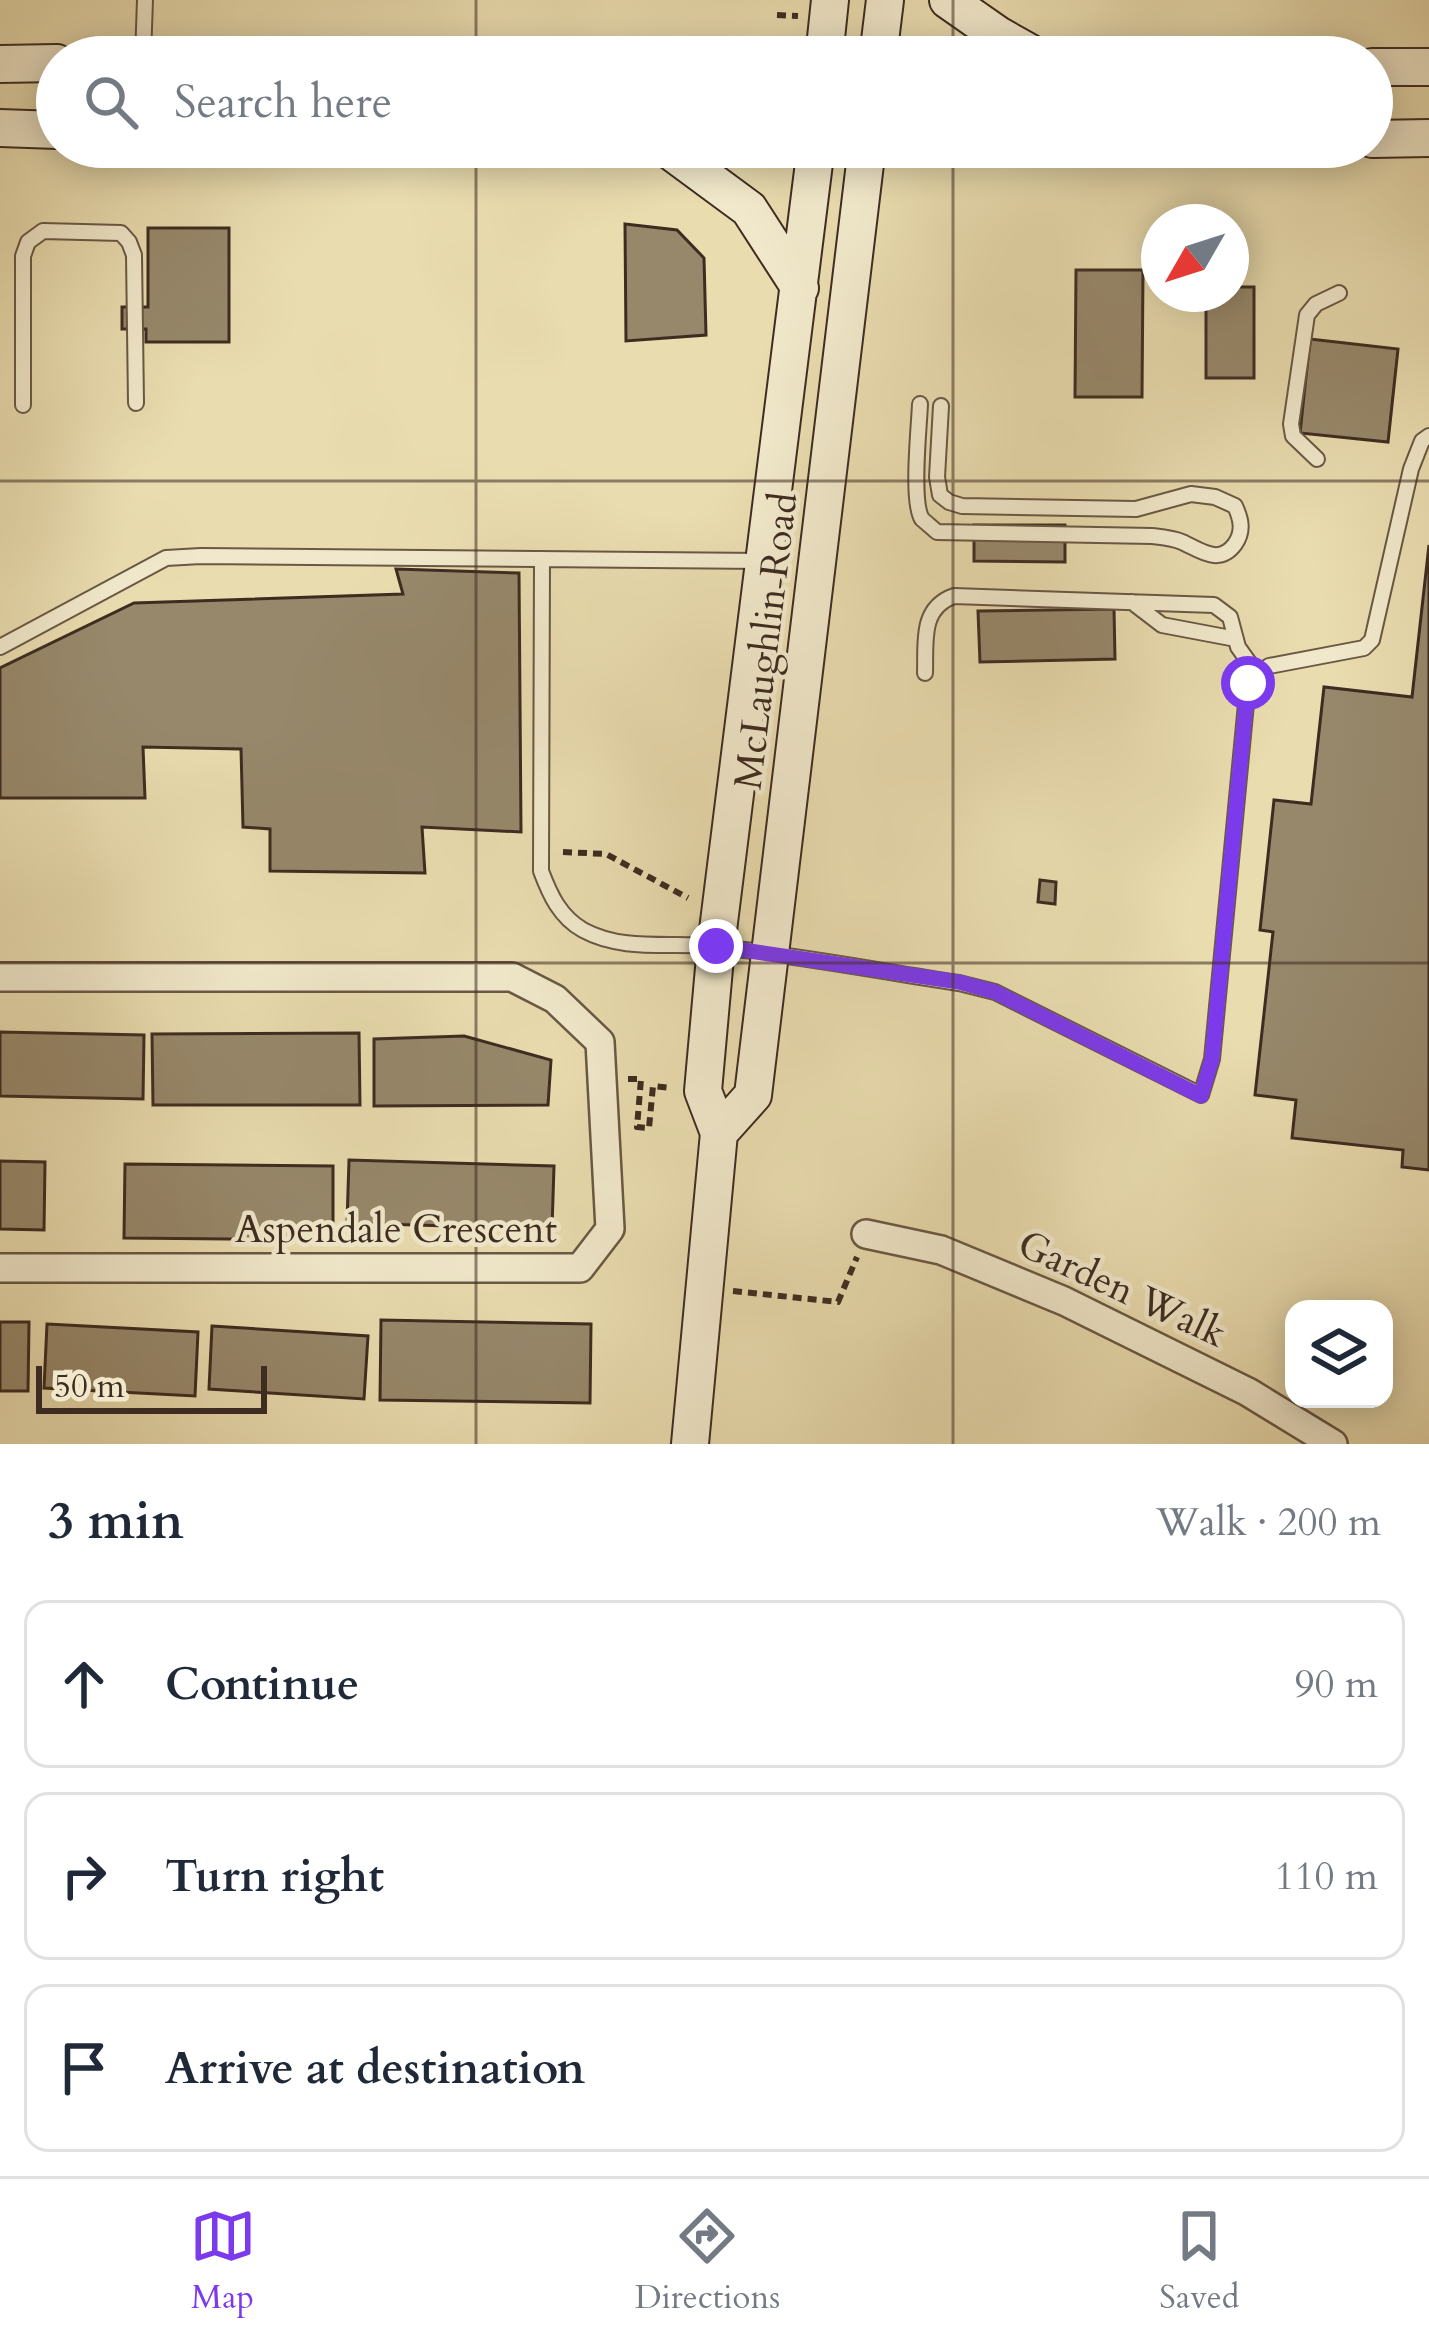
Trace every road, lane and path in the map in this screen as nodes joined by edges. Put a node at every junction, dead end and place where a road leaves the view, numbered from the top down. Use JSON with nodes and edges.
{"nodes":[{"id":1,"x":145,"y":0,"type":"edge"},
{"id":2,"x":830,"y":0,"type":"edge"},
{"id":3,"x":885,"y":0,"type":"edge"},
{"id":4,"x":948,"y":0,"type":"edge"},
{"id":5,"x":144,"y":36,"type":"edge"},
{"id":6,"x":826,"y":36,"type":"edge"},
{"id":7,"x":881,"y":36,"type":"edge"},
{"id":8,"x":1000,"y":36,"type":"edge"},
{"id":9,"x":36,"y":63,"type":"edge"},
{"id":10,"x":0,"y":64,"type":"edge"},
{"id":11,"x":1393,"y":67,"type":"edge"},
{"id":12,"x":1429,"y":67,"type":"edge"},
{"id":13,"x":0,"y":128,"type":"edge"},
{"id":14,"x":36,"y":129,"type":"edge"},
{"id":15,"x":1429,"y":138,"type":"edge"},
{"id":16,"x":1393,"y":139,"type":"edge"},
{"id":17,"x":693,"y":168,"type":"edge"},
{"id":18,"x":813,"y":168,"type":"edge"},
{"id":19,"x":864,"y":168,"type":"edge"},
{"id":20,"x":800,"y":288,"type":"junction"},
{"id":21,"x":1339,"y":292,"type":"dead end"},
{"id":22,"x":136,"y":403,"type":"dead end"},
{"id":23,"x":920,"y":404,"type":"dead end"},
{"id":24,"x":23,"y":405,"type":"dead end"},
{"id":25,"x":941,"y":406,"type":"dead end"},
{"id":26,"x":1429,"y":436,"type":"edge"},
{"id":27,"x":1317,"y":459,"type":"dead end"},
{"id":28,"x":542,"y":559,"type":"junction"},
{"id":29,"x":763,"y":561,"type":"junction"},
{"id":30,"x":1132,"y":602,"type":"junction"},
{"id":31,"x":1236,"y":639,"type":"junction"},
{"id":32,"x":0,"y":647,"type":"edge"},
{"id":33,"x":925,"y":673,"type":"dead end"},
{"id":34,"x":1258,"y":675,"type":"junction"},
{"id":35,"x":554,"y":852,"type":"dead end"},
{"id":36,"x":688,"y":898,"type":"dead end"},
{"id":37,"x":716,"y":946,"type":"junction"},
{"id":38,"x":770,"y":954,"type":"junction"},
{"id":39,"x":0,"y":977,"type":"edge"},
{"id":40,"x":602,"y":1077,"type":"junction"},
{"id":41,"x":703,"y":1091,"type":"junction"},
{"id":42,"x":719,"y":1132,"type":"junction"},
{"id":43,"x":866,"y":1234,"type":"joint"},
{"id":44,"x":0,"y":1268,"type":"edge"},
{"id":45,"x":705,"y":1288,"type":"junction"},
{"id":46,"x":689,"y":1444,"type":"edge"},
{"id":47,"x":1333,"y":1444,"type":"edge"}],
"edges":[{"from":1,"to":5,"type":"lane"},
{"from":2,"to":6,"type":"street"},
{"from":3,"to":7,"type":"street"},
{"from":4,"to":8,"type":"street"},
{"from":9,"to":10,"type":"street"},
{"from":11,"to":12,"type":"street"},
{"from":13,"to":14,"type":"street"},
{"from":15,"to":16,"type":"street"},
{"from":17,"to":20,"type":"street"},
{"from":18,"to":20,"type":"street","name":"McLaughlin Road"},
{"from":19,"to":38,"type":"street","name":"McLaughlin Road"},
{"from":20,"to":29,"type":"street","name":"McLaughlin Road"},
{"from":21,"to":27,"type":"lane"},
{"from":22,"to":24,"type":"lane"},
{"from":23,"to":25,"type":"lane"},
{"from":26,"to":34,"type":"lane"},
{"from":28,"to":29,"type":"lane"},
{"from":28,"to":32,"type":"lane"},
{"from":28,"to":37,"type":"lane"},
{"from":29,"to":37,"type":"street","name":"McLaughlin Road"},
{"from":30,"to":31,"type":"lane"},
{"from":30,"to":31,"type":"lane"},
{"from":30,"to":33,"type":"lane"},
{"from":31,"to":34,"type":"lane"},
{"from":34,"to":38,"type":"lane"},
{"from":35,"to":36,"type":"path"},
{"from":37,"to":38,"type":"lane"},
{"from":37,"to":41,"type":"street","name":"McLaughlin Road"},
{"from":38,"to":42,"type":"street","name":"McLaughlin Road"},
{"from":39,"to":40,"type":"street","name":"Aspendale Crescent"},
{"from":40,"to":41,"type":"path"},
{"from":40,"to":44,"type":"street","name":"Aspendale Crescent"},
{"from":41,"to":42,"type":"street","name":"McLaughlin Road"},
{"from":42,"to":45,"type":"street","name":"McLaughlin Road"},
{"from":43,"to":45,"type":"path"},
{"from":43,"to":47,"type":"street","name":"Garden Walk"},
{"from":45,"to":46,"type":"street","name":"McLaughlin Road"}]}
